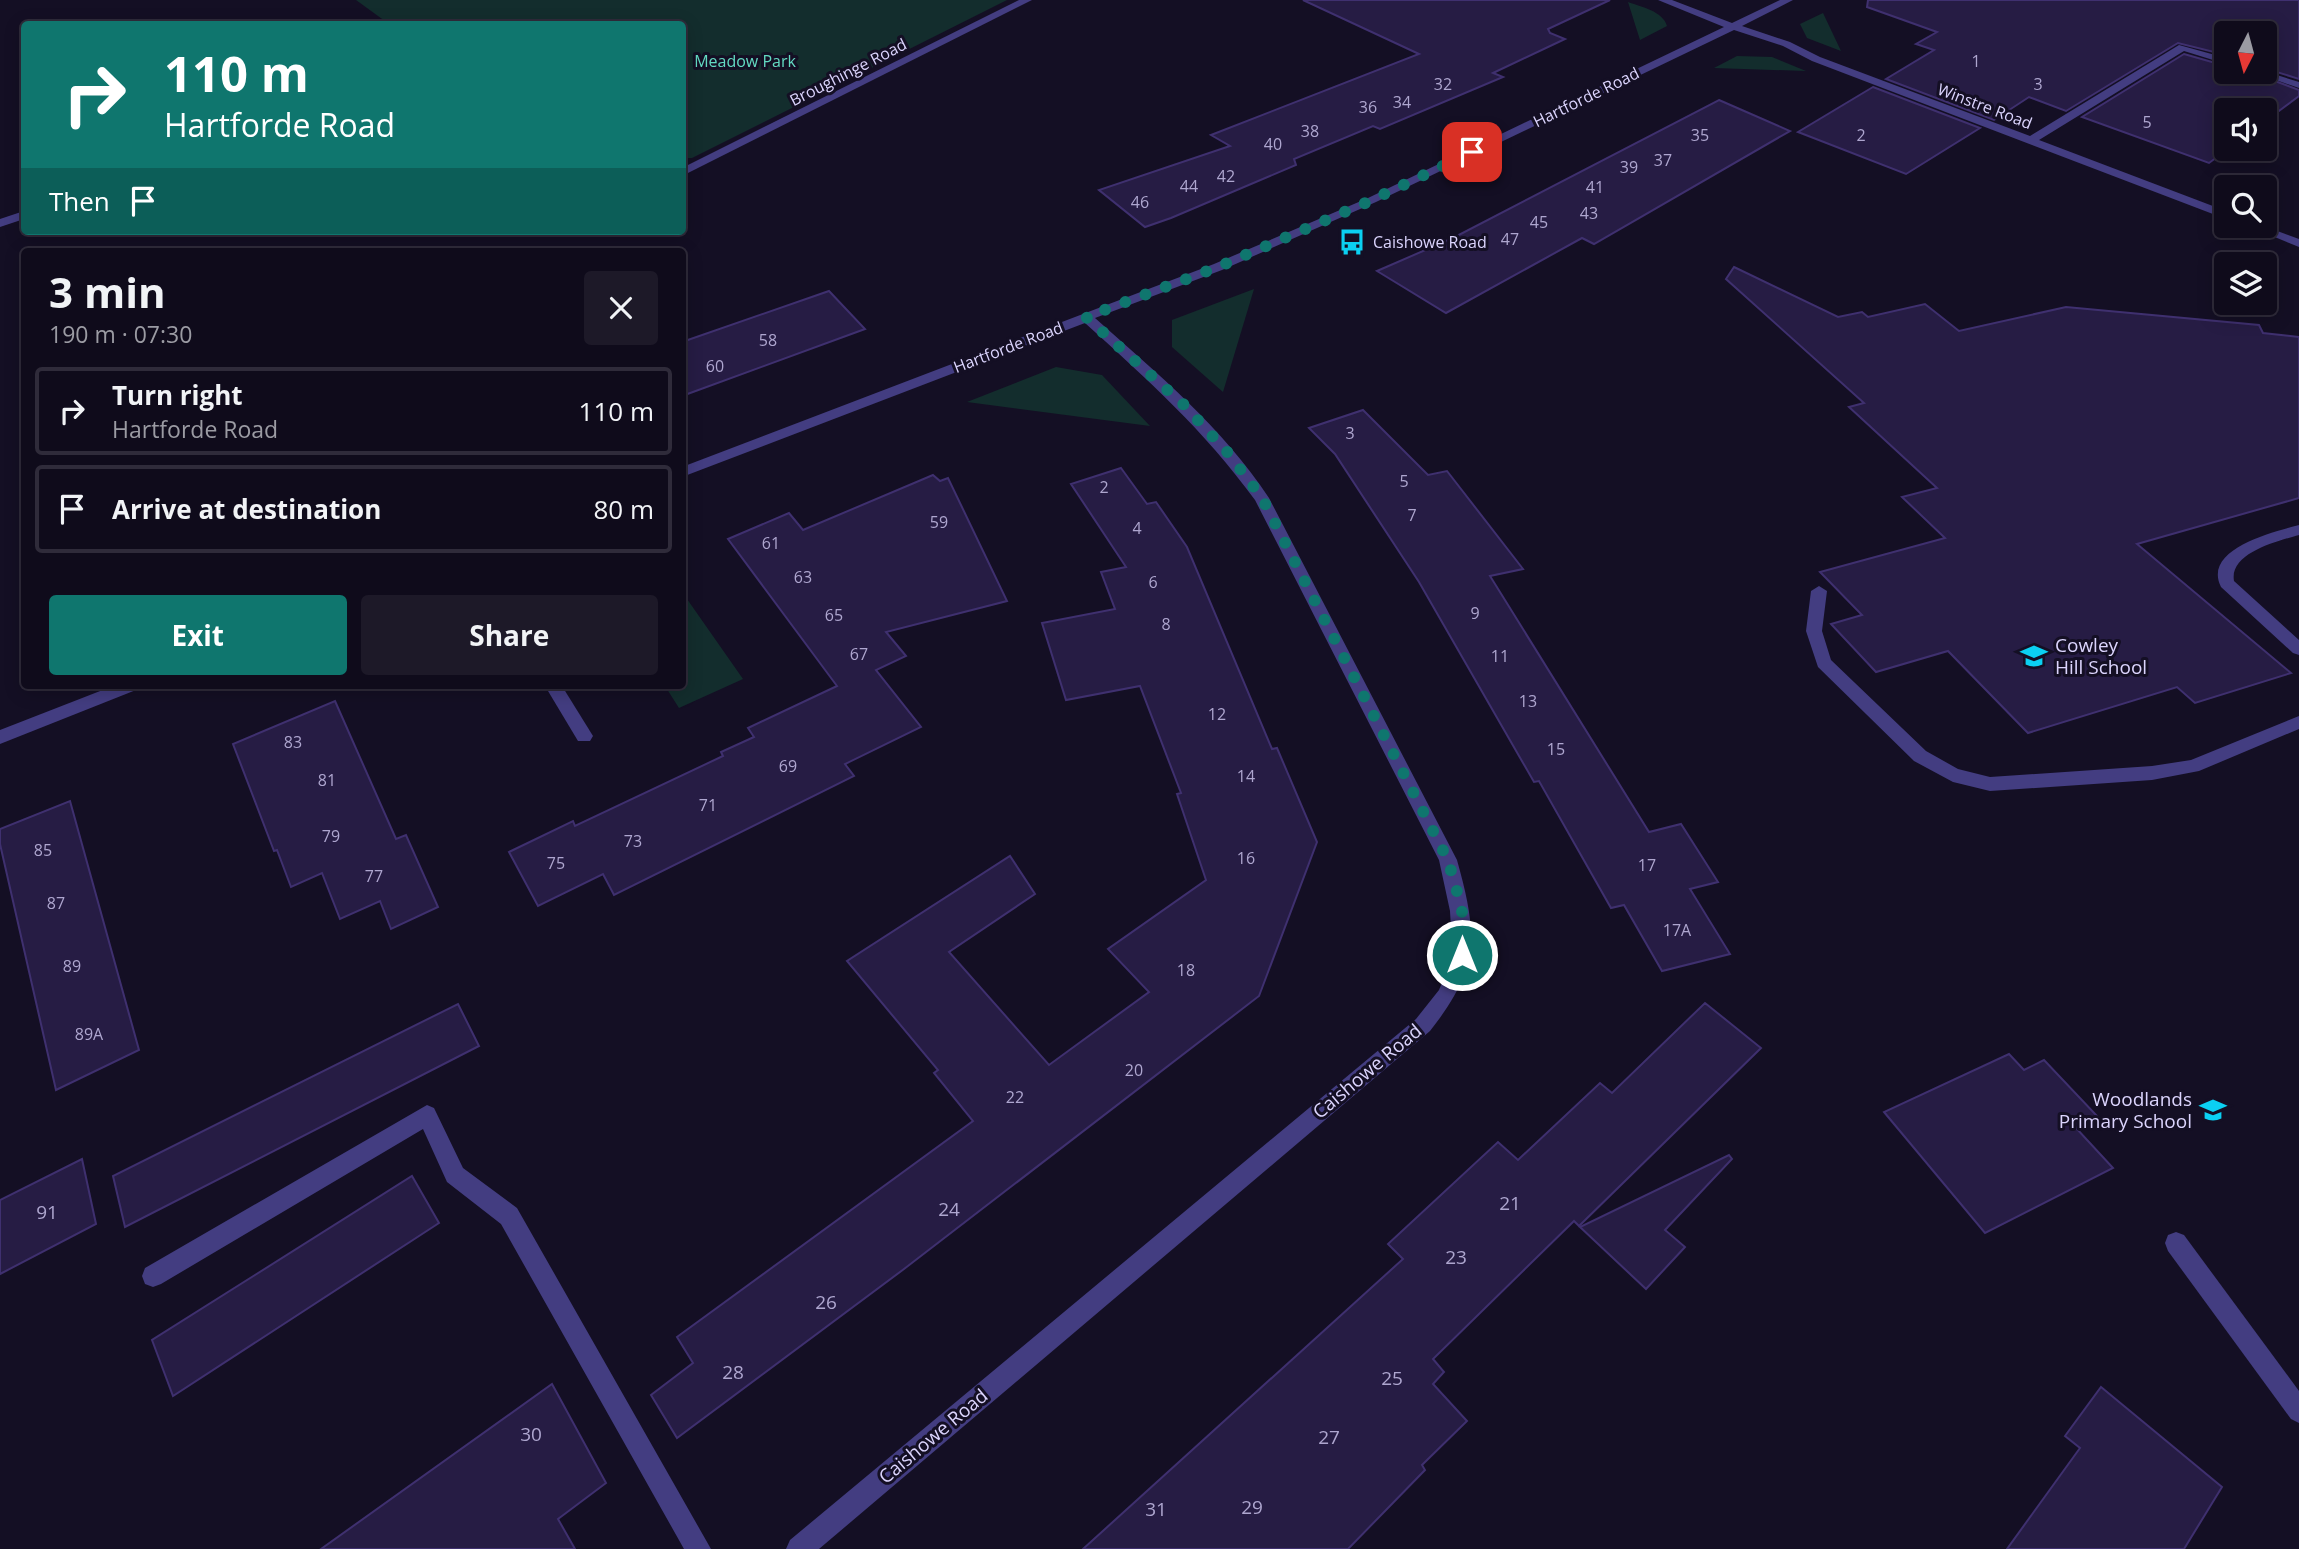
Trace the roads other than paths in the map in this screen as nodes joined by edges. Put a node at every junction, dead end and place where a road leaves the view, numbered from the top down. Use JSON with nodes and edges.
{"nodes":[{"id":1,"x":1027,"y":0,"type":"edge"},
{"id":2,"x":1663,"y":0,"type":"edge"},
{"id":3,"x":1788,"y":0,"type":"edge"},
{"id":4,"x":1732,"y":27,"type":"junction"},
{"id":5,"x":2214,"y":57,"type":"edge"},
{"id":6,"x":2277,"y":78,"type":"edge"},
{"id":7,"x":2299,"y":85,"type":"edge"},
{"id":8,"x":2030,"y":141,"type":"junction"},
{"id":9,"x":686,"y":171,"type":"edge"},
{"id":10,"x":2214,"y":210,"type":"edge"},
{"id":11,"x":21,"y":216,"type":"edge"},
{"id":12,"x":0,"y":223,"type":"edge"},
{"id":13,"x":2277,"y":235,"type":"edge"},
{"id":14,"x":2299,"y":243,"type":"edge"},
{"id":15,"x":1086,"y":317,"type":"junction"},
{"id":16,"x":686,"y":470,"type":"edge"},
{"id":17,"x":2299,"y":530,"type":"edge"},
{"id":18,"x":1819,"y":591,"type":"dead end"},
{"id":19,"x":2299,"y":649,"type":"edge"},
{"id":20,"x":122,"y":689,"type":"edge"},
{"id":21,"x":555,"y":689,"type":"edge"},
{"id":22,"x":2299,"y":722,"type":"edge"},
{"id":23,"x":584,"y":736,"type":"dead end"},
{"id":24,"x":0,"y":737,"type":"edge"},
{"id":25,"x":2176,"y":1243,"type":"dead end"},
{"id":26,"x":153,"y":1276,"type":"dead end"},
{"id":27,"x":2299,"y":1411,"type":"edge"},
{"id":28,"x":698,"y":1549,"type":"edge"},
{"id":29,"x":799,"y":1549,"type":"edge"}],
"edges":[{"from":1,"to":9,"type":"street","name":"Broughinge Road"},
{"from":2,"to":4,"type":"street","name":"Winstre Road"},
{"from":3,"to":4,"type":"street","name":"Hartforde Road"},
{"from":4,"to":8,"type":"street","name":"Winstre Road"},
{"from":4,"to":15,"type":"street","name":"Hartforde Road"},
{"from":5,"to":8,"type":"street"},
{"from":6,"to":7,"type":"street"},
{"from":8,"to":10,"type":"street","name":"Winstre Road"},
{"from":11,"to":12,"type":"street"},
{"from":13,"to":14,"type":"street"},
{"from":15,"to":16,"type":"street","name":"Hartforde Road"},
{"from":15,"to":29,"type":"street","name":"Caishowe Road"},
{"from":17,"to":19,"type":"street"},
{"from":18,"to":22,"type":"street"},
{"from":20,"to":24,"type":"street"},
{"from":21,"to":23,"type":"street"},
{"from":25,"to":27,"type":"street"},
{"from":26,"to":28,"type":"street"}]}
